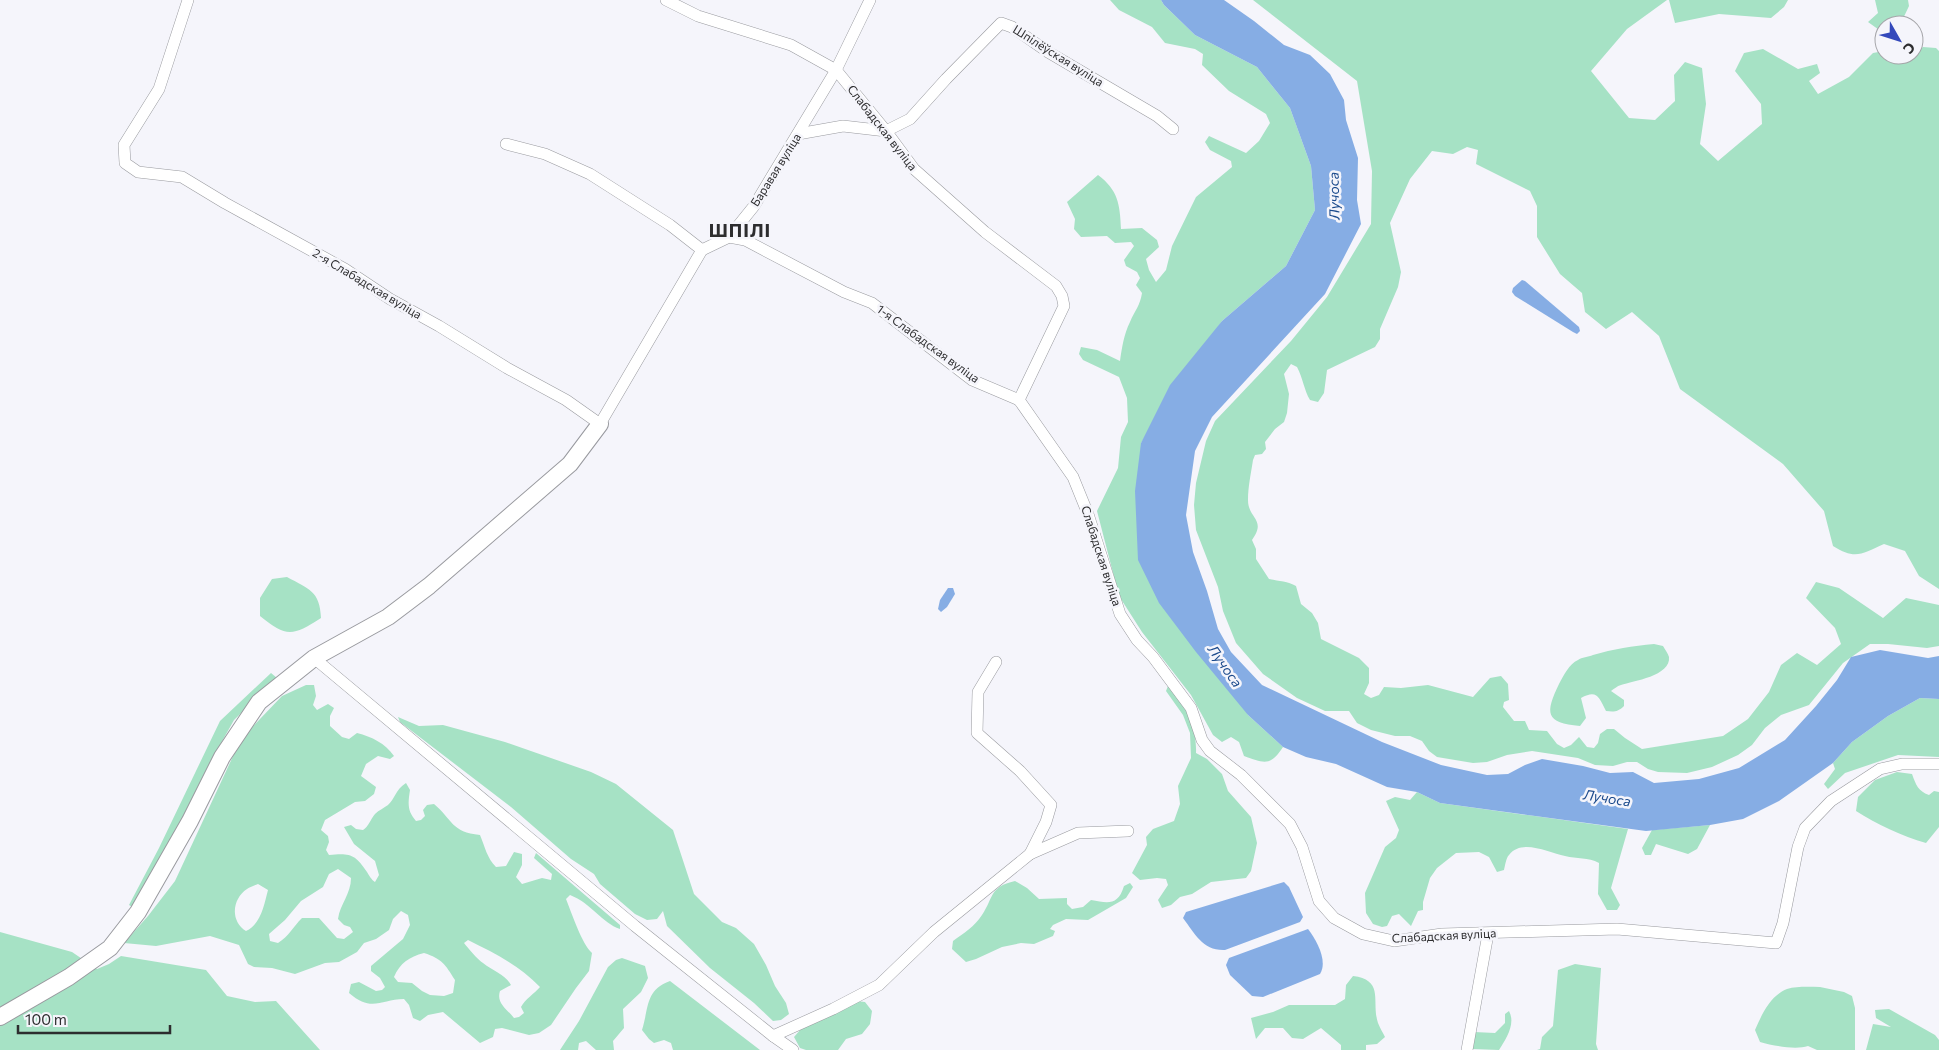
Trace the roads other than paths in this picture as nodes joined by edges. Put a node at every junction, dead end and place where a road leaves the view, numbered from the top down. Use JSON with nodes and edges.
{"nodes":[{"id":1,"x":188,"y":0,"type":"edge"},
{"id":2,"x":666,"y":0,"type":"edge"},
{"id":3,"x":870,"y":0,"type":"edge"},
{"id":4,"x":836,"y":70,"type":"junction"},
{"id":5,"x":1173,"y":129,"type":"dead end"},
{"id":6,"x":886,"y":131,"type":"junction"},
{"id":7,"x":798,"y":134,"type":"junction"},
{"id":8,"x":506,"y":144,"type":"dead end"},
{"id":9,"x":729,"y":238,"type":"junction"},
{"id":10,"x":702,"y":250,"type":"junction"},
{"id":11,"x":1019,"y":400,"type":"junction"},
{"id":12,"x":600,"y":424,"type":"junction"},
{"id":13,"x":314,"y":658,"type":"junction"},
{"id":14,"x":996,"y":662,"type":"dead end"},
{"id":15,"x":1939,"y":764,"type":"edge"},
{"id":16,"x":1128,"y":831,"type":"dead end"},
{"id":17,"x":1030,"y":854,"type":"junction"},
{"id":18,"x":1488,"y":934,"type":"junction"},
{"id":19,"x":0,"y":1018,"type":"edge"},
{"id":20,"x":773,"y":1036,"type":"junction"},
{"id":21,"x":793,"y":1050,"type":"edge"},
{"id":22,"x":1467,"y":1050,"type":"edge"}],
"edges":[{"from":1,"to":12,"type":"street","name":"2-я Слабадская вуліца"},
{"from":2,"to":4,"type":"street","name":"Слабадская вуліца"},
{"from":3,"to":4,"type":"street","name":"Баравая вуліца"},
{"from":4,"to":6,"type":"street","name":"Слабадская вуліца"},
{"from":4,"to":7,"type":"street","name":"Баравая вуліца"},
{"from":5,"to":6,"type":"street","name":"Шпілёўская вуліца"},
{"from":6,"to":7,"type":"street"},
{"from":6,"to":11,"type":"street","name":"Слабадская вуліца"},
{"from":7,"to":9,"type":"street","name":"Баравая вуліца"},
{"from":8,"to":10,"type":"street"},
{"from":9,"to":10,"type":"street","name":"Баравая вуліца"},
{"from":9,"to":11,"type":"street","name":"1-я Слабадская вуліца"},
{"from":10,"to":12,"type":"street"},
{"from":11,"to":18,"type":"street","name":"Слабадская вуліца"},
{"from":12,"to":13,"type":"street"},
{"from":13,"to":19,"type":"street"},
{"from":13,"to":20,"type":"street"},
{"from":14,"to":17,"type":"street"},
{"from":15,"to":18,"type":"street","name":"Слабадская вуліца"},
{"from":16,"to":17,"type":"street"},
{"from":17,"to":20,"type":"street"},
{"from":18,"to":22,"type":"street"},
{"from":20,"to":21,"type":"street"}]}
